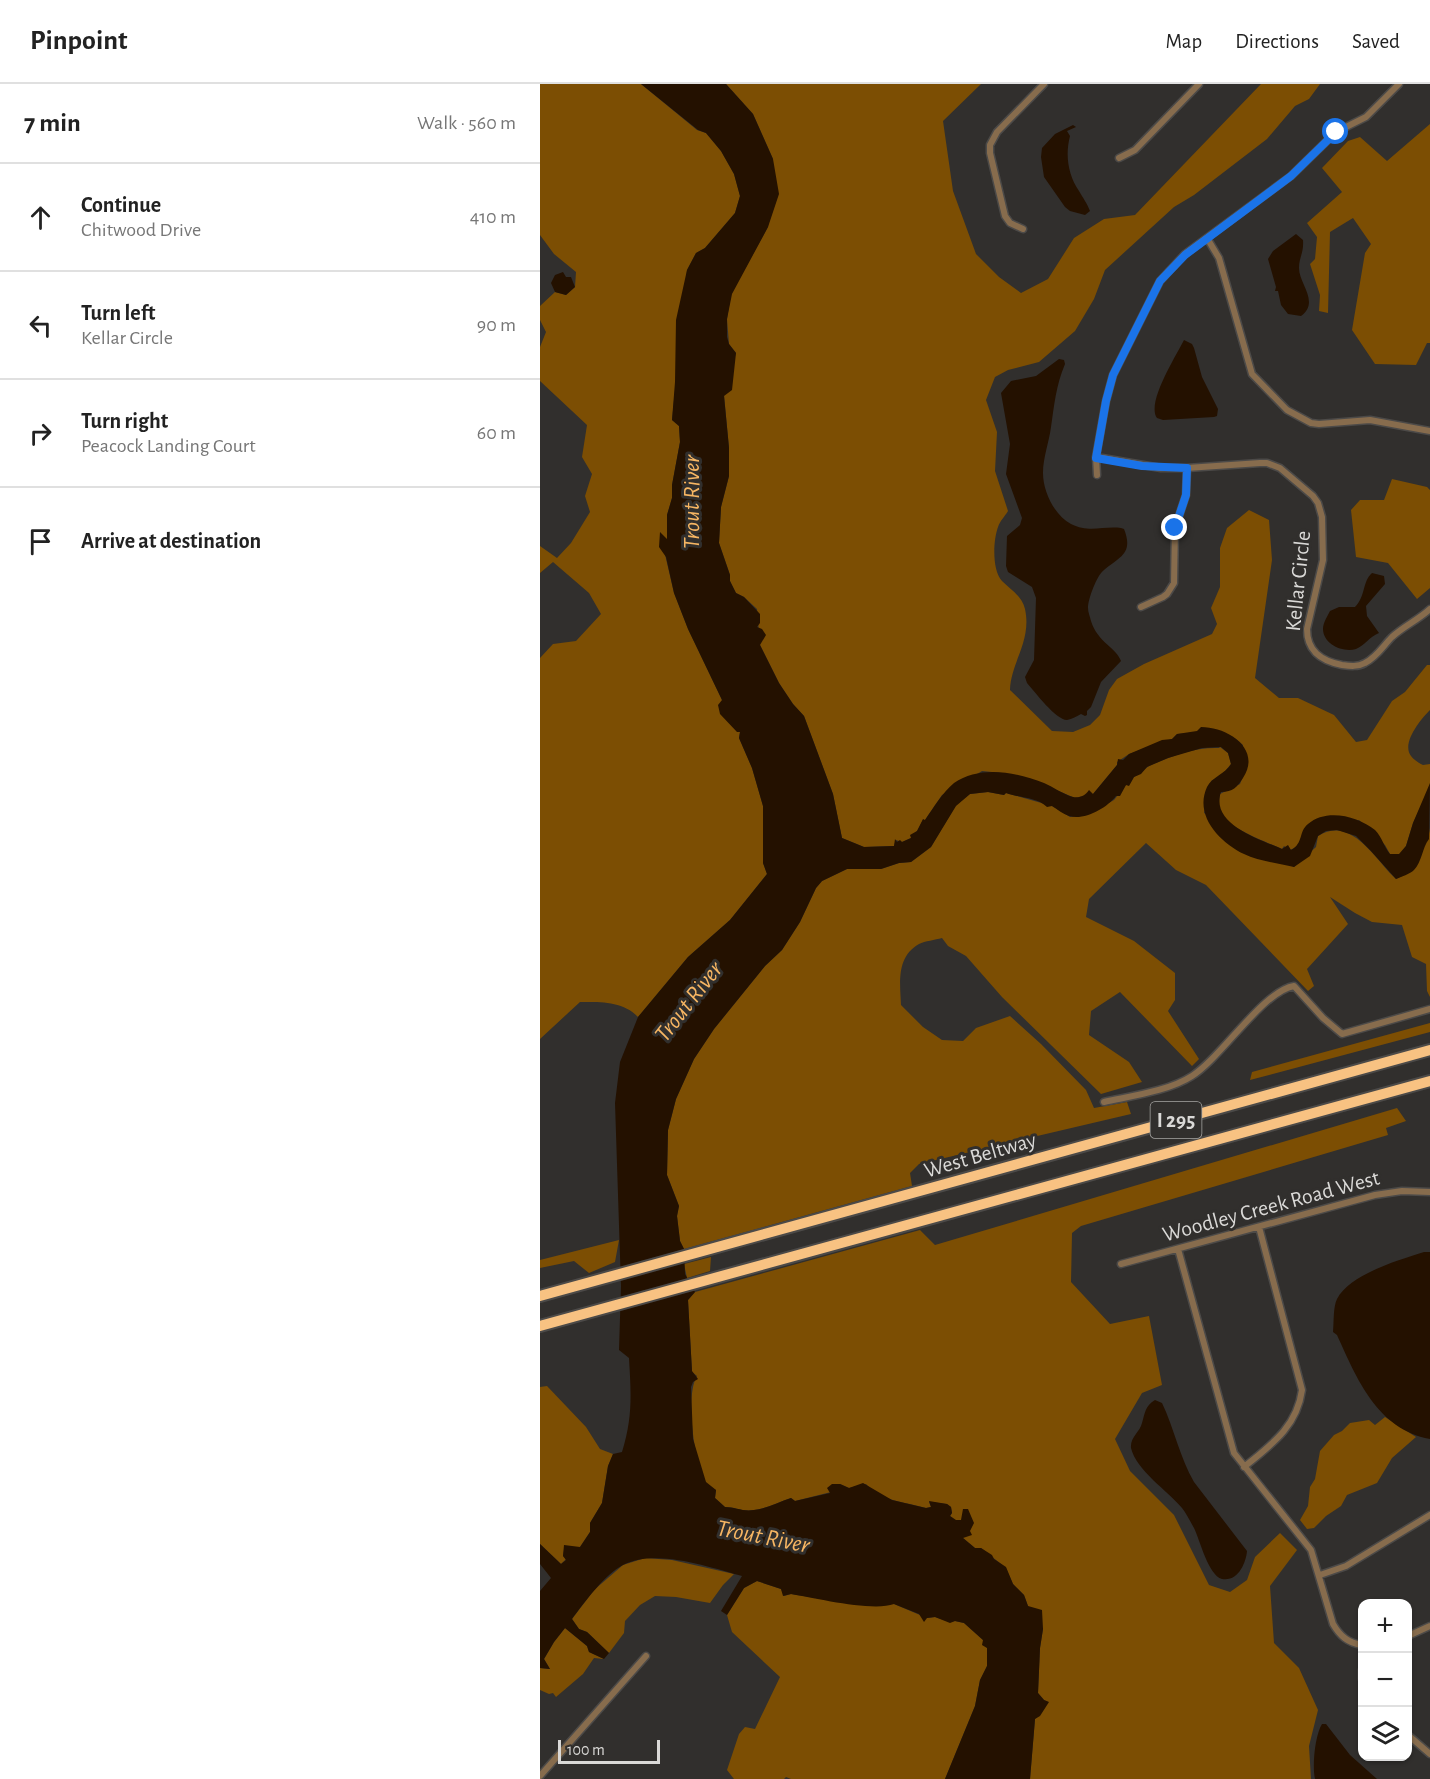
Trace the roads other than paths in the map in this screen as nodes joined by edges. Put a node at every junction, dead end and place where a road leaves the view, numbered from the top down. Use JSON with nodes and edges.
{"nodes":[{"id":1,"x":1044,"y":84,"type":"edge"},
{"id":2,"x":1199,"y":84,"type":"edge"},
{"id":3,"x":1399,"y":84,"type":"edge"},
{"id":4,"x":1119,"y":158,"type":"dead end"},
{"id":5,"x":1023,"y":229,"type":"dead end"},
{"id":6,"x":1207,"y":238,"type":"junction"},
{"id":7,"x":1430,"y":431,"type":"edge"},
{"id":8,"x":1096,"y":458,"type":"junction"},
{"id":9,"x":1187,"y":468,"type":"junction"},
{"id":10,"x":1097,"y":475,"type":"dead end"},
{"id":11,"x":1141,"y":607,"type":"dead end"},
{"id":12,"x":1430,"y":609,"type":"edge"},
{"id":13,"x":1430,"y":1009,"type":"edge"},
{"id":14,"x":1430,"y":1050,"type":"edge"},
{"id":15,"x":1430,"y":1082,"type":"edge"},
{"id":16,"x":1104,"y":1102,"type":"dead end"},
{"id":17,"x":1430,"y":1192,"type":"edge"},
{"id":18,"x":1259,"y":1227,"type":"junction"},
{"id":19,"x":1178,"y":1249,"type":"junction"},
{"id":20,"x":1121,"y":1264,"type":"dead end"},
{"id":21,"x":540,"y":1296,"type":"edge"},
{"id":22,"x":540,"y":1326,"type":"edge"},
{"id":23,"x":1244,"y":1467,"type":"junction"},
{"id":24,"x":1430,"y":1515,"type":"edge"},
{"id":25,"x":1320,"y":1575,"type":"junction"},
{"id":26,"x":1430,"y":1626,"type":"edge"},
{"id":27,"x":1412,"y":1634,"type":"edge"},
{"id":28,"x":1358,"y":1644,"type":"edge"},
{"id":29,"x":646,"y":1656,"type":"dead end"},
{"id":30,"x":1412,"y":1739,"type":"edge"},
{"id":31,"x":1430,"y":1754,"type":"edge"},
{"id":32,"x":540,"y":1776,"type":"edge"}],
"edges":[{"from":1,"to":5,"type":"street"},
{"from":2,"to":4,"type":"street"},
{"from":3,"to":6,"type":"street"},
{"from":6,"to":7,"type":"street"},
{"from":6,"to":8,"type":"street"},
{"from":8,"to":9,"type":"street","name":"Kellar Circle"},
{"from":8,"to":10,"type":"street"},
{"from":9,"to":11,"type":"street"},
{"from":9,"to":12,"type":"street","name":"Kellar Circle"},
{"from":13,"to":16,"type":"street"},
{"from":14,"to":21,"type":"highway","name":"West Beltway","number":"I 295"},
{"from":15,"to":22,"type":"highway","number":"I 295"},
{"from":17,"to":18,"type":"street","name":"Woodley Creek Road West"},
{"from":18,"to":19,"type":"street","name":"Woodley Creek Road West"},
{"from":18,"to":23,"type":"street"},
{"from":19,"to":20,"type":"street","name":"Woodley Creek Road West"},
{"from":19,"to":23,"type":"street"},
{"from":23,"to":25,"type":"street"},
{"from":24,"to":25,"type":"street"},
{"from":25,"to":28,"type":"street"},
{"from":26,"to":27,"type":"street"},
{"from":29,"to":32,"type":"street"},
{"from":30,"to":31,"type":"street"}]}
